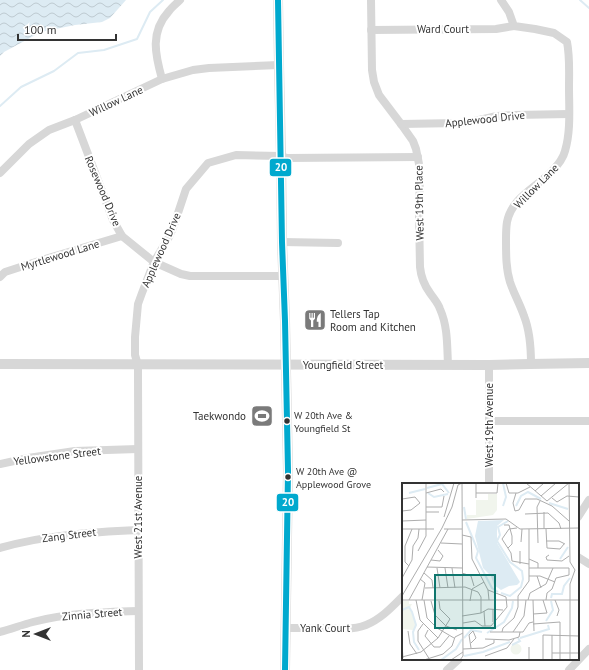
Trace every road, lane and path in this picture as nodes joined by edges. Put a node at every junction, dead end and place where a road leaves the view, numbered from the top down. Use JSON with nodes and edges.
{"nodes":[{"id":1,"x":180,"y":0,"type":"edge"},
{"id":2,"x":278,"y":0,"type":"edge"},
{"id":3,"x":371,"y":0,"type":"edge"},
{"id":4,"x":501,"y":0,"type":"edge"},
{"id":5,"x":514,"y":26,"type":"junction"},
{"id":6,"x":371,"y":30,"type":"junction"},
{"id":7,"x":279,"y":65,"type":"junction"},
{"id":8,"x":162,"y":79,"type":"junction"},
{"id":9,"x":569,"y":114,"type":"junction"},
{"id":10,"x":75,"y":120,"type":"junction"},
{"id":11,"x":401,"y":124,"type":"junction"},
{"id":12,"x":281,"y":156,"type":"junction"},
{"id":13,"x":418,"y":157,"type":"junction"},
{"id":14,"x":0,"y":173,"type":"edge"},
{"id":15,"x":122,"y":236,"type":"junction"},
{"id":16,"x":282,"y":242,"type":"junction"},
{"id":17,"x":338,"y":243,"type":"dead end"},
{"id":18,"x":154,"y":262,"type":"junction"},
{"id":19,"x":283,"y":276,"type":"junction"},
{"id":20,"x":0,"y":277,"type":"edge"},
{"id":21,"x":589,"y":363,"type":"edge"},
{"id":22,"x":0,"y":364,"type":"edge"},
{"id":23,"x":531,"y":364,"type":"junction"},
{"id":24,"x":138,"y":365,"type":"junction"},
{"id":25,"x":286,"y":365,"type":"junction"},
{"id":26,"x":448,"y":365,"type":"junction"},
{"id":27,"x":489,"y":365,"type":"junction"},
{"id":28,"x":489,"y":421,"type":"junction"},
{"id":29,"x":589,"y":421,"type":"edge"},
{"id":30,"x":138,"y":449,"type":"junction"},
{"id":31,"x":0,"y":464,"type":"edge"},
{"id":32,"x":489,"y":483,"type":"edge"},
{"id":33,"x":589,"y":500,"type":"edge"},
{"id":34,"x":579,"y":515,"type":"edge"},
{"id":35,"x":138,"y":530,"type":"junction"},
{"id":36,"x":0,"y":548,"type":"edge"},
{"id":37,"x":579,"y":558,"type":"edge"},
{"id":38,"x":589,"y":564,"type":"edge"},
{"id":39,"x":402,"y":597,"type":"edge"},
{"id":40,"x":138,"y":611,"type":"junction"},
{"id":41,"x":286,"y":628,"type":"junction"},
{"id":42,"x":0,"y":632,"type":"edge"},
{"id":43,"x":589,"y":648,"type":"edge"},
{"id":44,"x":579,"y":659,"type":"edge"},
{"id":45,"x":458,"y":660,"type":"edge"},
{"id":46,"x":578,"y":660,"type":"edge"},
{"id":47,"x":139,"y":670,"type":"edge"},
{"id":48,"x":285,"y":670,"type":"edge"},
{"id":49,"x":447,"y":670,"type":"edge"},
{"id":50,"x":569,"y":670,"type":"edge"}],
"edges":[{"from":1,"to":8,"type":"street"},
{"from":2,"to":7,"type":"street"},
{"from":3,"to":6,"type":"street","name":"West 19th Place"},
{"from":4,"to":5,"type":"street"},
{"from":5,"to":6,"type":"street","name":"Ward Court"},
{"from":5,"to":9,"type":"street","name":"Willow Lane"},
{"from":6,"to":11,"type":"street","name":"West 19th Place"},
{"from":7,"to":8,"type":"street","name":"Willow Lane"},
{"from":7,"to":12,"type":"street"},
{"from":8,"to":10,"type":"street","name":"Willow Lane"},
{"from":9,"to":11,"type":"street","name":"Applewood Drive"},
{"from":9,"to":23,"type":"street","name":"Willow Lane"},
{"from":10,"to":14,"type":"street","name":"Willow Lane"},
{"from":10,"to":15,"type":"street","name":"Rosewood Drive"},
{"from":11,"to":13,"type":"street","name":"West 19th Place"},
{"from":12,"to":13,"type":"street","name":"Applewood Drive"},
{"from":12,"to":16,"type":"street"},
{"from":12,"to":18,"type":"street","name":"Applewood Drive"},
{"from":13,"to":26,"type":"street","name":"West 19th Place"},
{"from":15,"to":18,"type":"street","name":"Rosewood Drive"},
{"from":15,"to":20,"type":"street","name":"Myrtlewood Lane"},
{"from":16,"to":17,"type":"street"},
{"from":16,"to":19,"type":"street"},
{"from":18,"to":19,"type":"street","name":"Rosewood Drive"},
{"from":18,"to":24,"type":"street","name":"Applewood Drive"},
{"from":19,"to":25,"type":"street"},
{"from":21,"to":23,"type":"street","name":"Youngfield Street"},
{"from":22,"to":24,"type":"street","name":"Youngfield Street"},
{"from":23,"to":27,"type":"street","name":"Youngfield Street"},
{"from":24,"to":25,"type":"street","name":"Youngfield Street"},
{"from":24,"to":30,"type":"street","name":"West 21st Avenue"},
{"from":25,"to":26,"type":"street","name":"Youngfield Street"},
{"from":25,"to":41,"type":"street"},
{"from":26,"to":27,"type":"street","name":"Youngfield Street"},
{"from":27,"to":28,"type":"street","name":"West 19th Avenue"},
{"from":28,"to":29,"type":"street"},
{"from":28,"to":32,"type":"street","name":"West 19th Avenue"},
{"from":30,"to":31,"type":"street","name":"Yellowstone Street"},
{"from":30,"to":35,"type":"street","name":"West 21st Avenue"},
{"from":33,"to":34,"type":"street"},
{"from":35,"to":36,"type":"street","name":"Zang Street"},
{"from":35,"to":40,"type":"street","name":"West 21st Avenue"},
{"from":37,"to":38,"type":"street"},
{"from":39,"to":41,"type":"street","name":"Yank Court"},
{"from":40,"to":42,"type":"street","name":"Zinnia Street"},
{"from":40,"to":47,"type":"street","name":"West 21st Avenue"},
{"from":41,"to":48,"type":"street"},
{"from":43,"to":44,"type":"street"},
{"from":45,"to":49,"type":"street"},
{"from":46,"to":50,"type":"street"}]}
